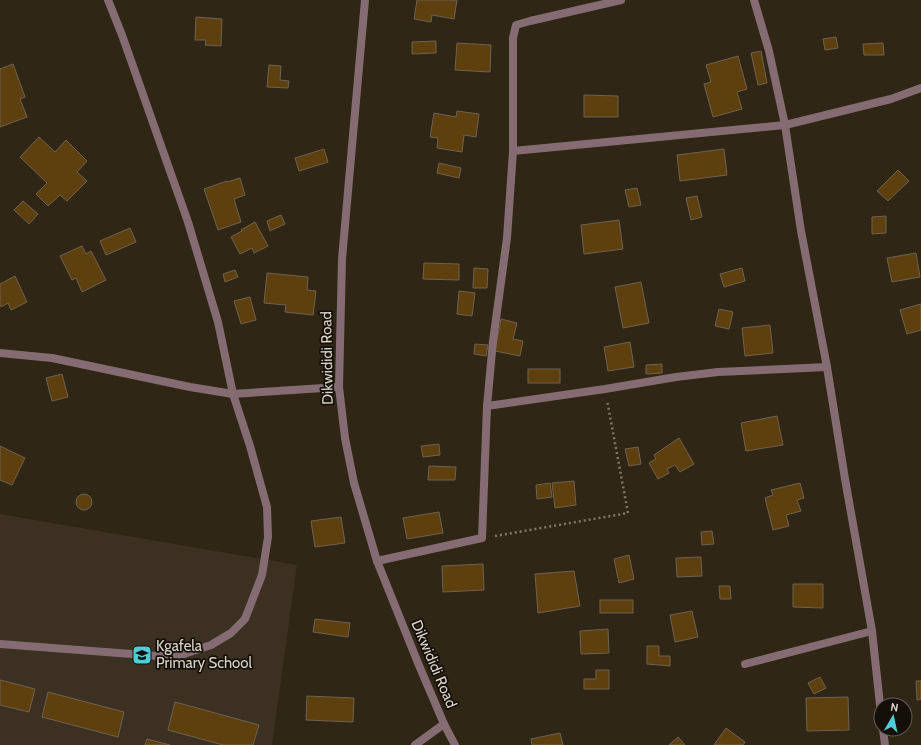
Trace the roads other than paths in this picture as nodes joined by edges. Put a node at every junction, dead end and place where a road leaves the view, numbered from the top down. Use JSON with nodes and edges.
{"nodes":[{"id":1,"x":108,"y":0,"type":"edge"},
{"id":2,"x":365,"y":0,"type":"edge"},
{"id":3,"x":621,"y":0,"type":"edge"},
{"id":4,"x":754,"y":0,"type":"edge"},
{"id":5,"x":921,"y":88,"type":"edge"},
{"id":6,"x":785,"y":125,"type":"junction"},
{"id":7,"x":513,"y":151,"type":"junction"},
{"id":8,"x":0,"y":353,"type":"edge"},
{"id":9,"x":827,"y":367,"type":"junction"},
{"id":10,"x":339,"y":386,"type":"junction"},
{"id":11,"x":233,"y":394,"type":"junction"},
{"id":12,"x":487,"y":406,"type":"junction"},
{"id":13,"x":378,"y":561,"type":"junction"},
{"id":14,"x":872,"y":631,"type":"junction"},
{"id":15,"x":0,"y":644,"type":"edge"},
{"id":16,"x":745,"y":664,"type":"dead end"},
{"id":17,"x":879,"y":697,"type":"edge"},
{"id":18,"x":444,"y":724,"type":"junction"},
{"id":19,"x":415,"y":745,"type":"edge"},
{"id":20,"x":455,"y":745,"type":"edge"}],
"edges":[{"from":1,"to":11,"type":"street"},
{"from":2,"to":10,"type":"street","name":"Dikwididi Road"},
{"from":3,"to":7,"type":"street"},
{"from":4,"to":6,"type":"street"},
{"from":5,"to":6,"type":"street"},
{"from":6,"to":7,"type":"street"},
{"from":6,"to":9,"type":"street"},
{"from":7,"to":12,"type":"street"},
{"from":8,"to":11,"type":"street"},
{"from":9,"to":12,"type":"street"},
{"from":9,"to":14,"type":"street"},
{"from":10,"to":11,"type":"street"},
{"from":10,"to":13,"type":"street","name":"Dikwididi Road"},
{"from":11,"to":15,"type":"street"},
{"from":12,"to":13,"type":"street"},
{"from":13,"to":18,"type":"street","name":"Dikwididi Road"},
{"from":14,"to":16,"type":"street"},
{"from":14,"to":17,"type":"street"},
{"from":18,"to":19,"type":"street"},
{"from":18,"to":20,"type":"street","name":"Dikwididi Road"}]}
